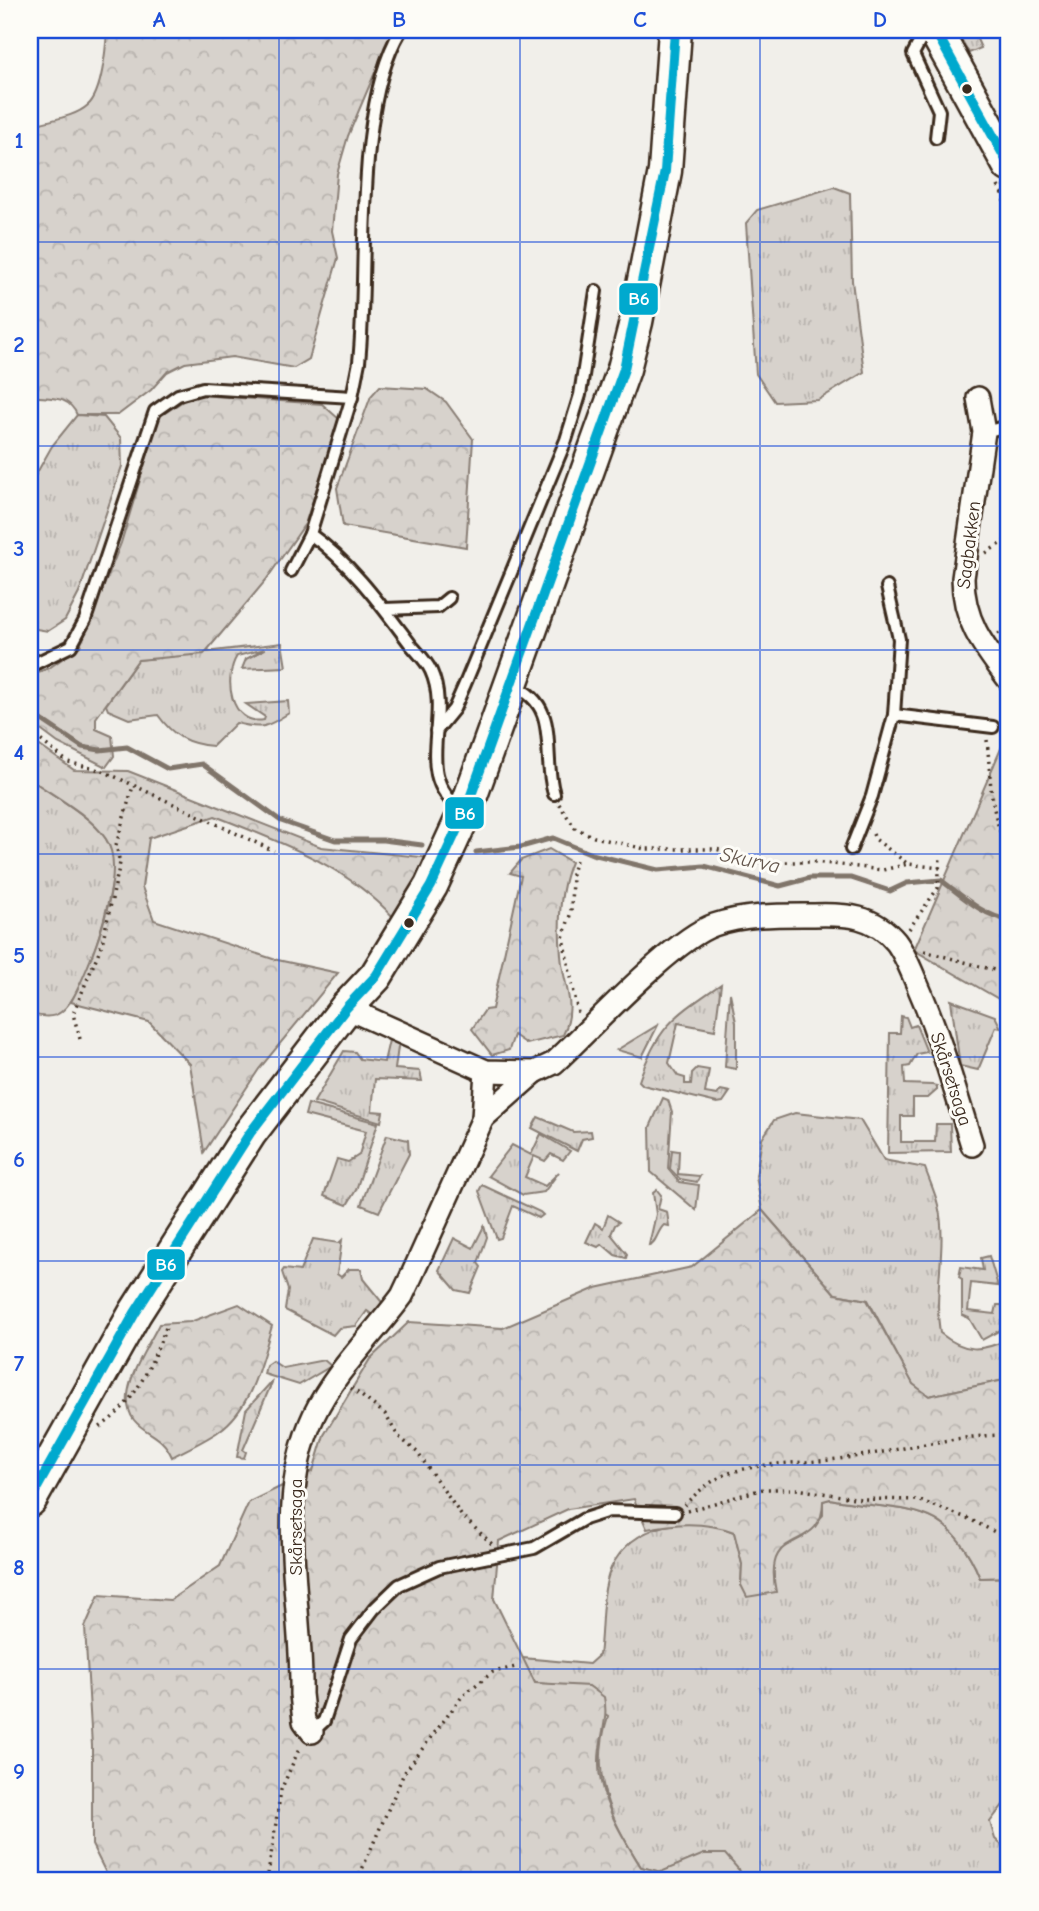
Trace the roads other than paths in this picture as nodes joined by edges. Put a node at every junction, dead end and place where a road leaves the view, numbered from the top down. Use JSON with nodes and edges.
{"nodes":[{"id":1,"x":401,"y":30,"type":"edge"},
{"id":2,"x":675,"y":30,"type":"edge"},
{"id":3,"x":935,"y":31,"type":"edge"},
{"id":4,"x":936,"y":138,"type":"dead end"},
{"id":5,"x":1008,"y":171,"type":"edge"},
{"id":6,"x":596,"y":291,"type":"dead end"},
{"id":7,"x":352,"y":397,"type":"junction"},
{"id":8,"x":978,"y":398,"type":"dead end"},
{"id":9,"x":1009,"y":426,"type":"edge"},
{"id":10,"x":984,"y":432,"type":"junction"},
{"id":11,"x":310,"y":534,"type":"junction"},
{"id":12,"x":291,"y":571,"type":"dead end"},
{"id":13,"x":887,"y":587,"type":"dead end"},
{"id":14,"x":449,"y":598,"type":"dead end"},
{"id":15,"x":385,"y":609,"type":"junction"},
{"id":16,"x":30,"y":666,"type":"edge"},
{"id":17,"x":1009,"y":680,"type":"edge"},
{"id":18,"x":512,"y":685,"type":"junction"},
{"id":19,"x":894,"y":715,"type":"junction"},
{"id":20,"x":993,"y":727,"type":"dead end"},
{"id":21,"x":436,"y":731,"type":"junction"},
{"id":22,"x":554,"y":794,"type":"road end"},
{"id":23,"x":465,"y":813,"type":"junction"},
{"id":24,"x":851,"y":849,"type":"dead end"},
{"id":25,"x":346,"y":1008,"type":"junction"},
{"id":26,"x":486,"y":1072,"type":"junction"},
{"id":27,"x":535,"y":1072,"type":"junction"},
{"id":28,"x":483,"y":1118,"type":"junction"},
{"id":29,"x":972,"y":1145,"type":"dead end"},
{"id":30,"x":30,"y":1500,"type":"edge"},
{"id":31,"x":675,"y":1513,"type":"road end"},
{"id":32,"x":312,"y":1732,"type":"joint"}],
"edges":[{"from":1,"to":7,"type":"lane"},
{"from":2,"to":18,"type":"main road"},
{"from":3,"to":4,"type":"lane"},
{"from":3,"to":5,"type":"main road"},
{"from":6,"to":21,"type":"lane"},
{"from":7,"to":11,"type":"lane"},
{"from":7,"to":16,"type":"lane"},
{"from":8,"to":10,"type":"street","name":"Sagbakken"},
{"from":9,"to":10,"type":"lane"},
{"from":10,"to":17,"type":"street","name":"Sagbakken"},
{"from":11,"to":12,"type":"lane"},
{"from":11,"to":15,"type":"lane"},
{"from":13,"to":19,"type":"lane"},
{"from":14,"to":15,"type":"lane"},
{"from":15,"to":21,"type":"lane"},
{"from":18,"to":22,"type":"lane"},
{"from":18,"to":23,"type":"main road"},
{"from":19,"to":20,"type":"lane"},
{"from":19,"to":24,"type":"lane"},
{"from":21,"to":23,"type":"lane"},
{"from":23,"to":25,"type":"main road"},
{"from":25,"to":26,"type":"street"},
{"from":25,"to":30,"type":"main road"},
{"from":26,"to":27,"type":"street"},
{"from":26,"to":28,"type":"street","name":"Skårsetsaga"},
{"from":27,"to":28,"type":"street","name":"Skårsetsaga"},
{"from":27,"to":29,"type":"street","name":"Skårsetsaga"},
{"from":28,"to":32,"type":"street","name":"Skårsetsaga"},
{"from":31,"to":32,"type":"lane"}]}
